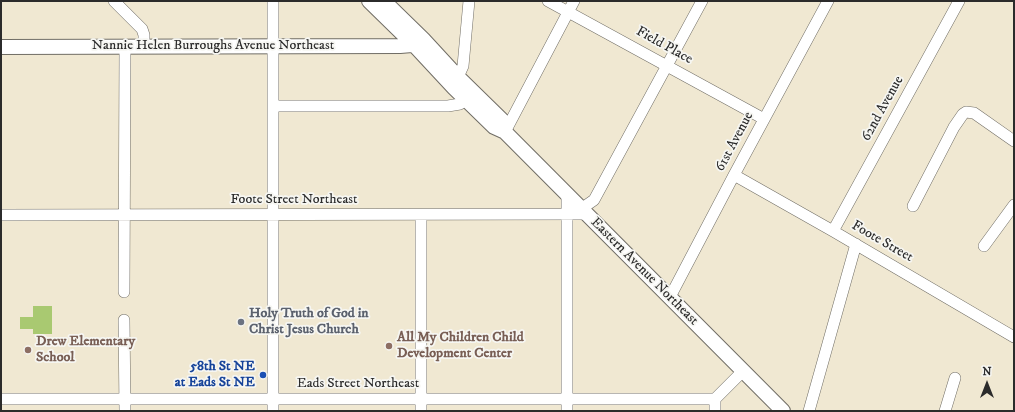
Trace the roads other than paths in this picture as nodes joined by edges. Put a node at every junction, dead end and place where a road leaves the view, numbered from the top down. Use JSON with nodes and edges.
{"nodes":[{"id":1,"x":114,"y":1,"type":"edge"},
{"id":2,"x":273,"y":1,"type":"edge"},
{"id":3,"x":369,"y":1,"type":"edge"},
{"id":4,"x":384,"y":1,"type":"edge"},
{"id":5,"x":469,"y":1,"type":"edge"},
{"id":6,"x":548,"y":1,"type":"edge"},
{"id":7,"x":574,"y":1,"type":"edge"},
{"id":8,"x":702,"y":1,"type":"edge"},
{"id":9,"x":828,"y":1,"type":"edge"},
{"id":10,"x":959,"y":1,"type":"edge"},
{"id":11,"x":568,"y":12,"type":"junction"},
{"id":12,"x":419,"y":42,"type":"junction"},
{"id":13,"x":144,"y":46,"type":"junction"},
{"id":14,"x":1,"y":47,"type":"edge"},
{"id":15,"x":125,"y":47,"type":"junction"},
{"id":16,"x":273,"y":47,"type":"junction"},
{"id":17,"x":667,"y":65,"type":"junction"},
{"id":18,"x":458,"y":77,"type":"junction"},
{"id":19,"x":466,"y":100,"type":"junction"},
{"id":20,"x":273,"y":106,"type":"junction"},
{"id":21,"x":764,"y":119,"type":"junction"},
{"id":22,"x":505,"y":132,"type":"junction"},
{"id":23,"x":1014,"y":141,"type":"edge"},
{"id":24,"x":734,"y":175,"type":"junction"},
{"id":25,"x":567,"y":194,"type":"junction"},
{"id":26,"x":1014,"y":205,"type":"edge"},
{"id":27,"x":913,"y":206,"type":"dead end"},
{"id":28,"x":584,"y":212,"type":"junction"},
{"id":29,"x":567,"y":214,"type":"junction"},
{"id":30,"x":1,"y":215,"type":"edge"},
{"id":31,"x":125,"y":215,"type":"junction"},
{"id":32,"x":273,"y":215,"type":"junction"},
{"id":33,"x":421,"y":215,"type":"junction"},
{"id":34,"x":833,"y":230,"type":"junction"},
{"id":35,"x":856,"y":244,"type":"junction"},
{"id":36,"x":984,"y":246,"type":"dead end"},
{"id":37,"x":124,"y":292,"type":"dead end"},
{"id":38,"x":670,"y":297,"type":"junction"},
{"id":39,"x":124,"y":320,"type":"dead end"},
{"id":40,"x":1014,"y":337,"type":"edge"},
{"id":41,"x":743,"y":371,"type":"junction"},
{"id":42,"x":955,"y":378,"type":"dead end"},
{"id":43,"x":125,"y":398,"type":"junction"},
{"id":44,"x":1,"y":399,"type":"edge"},
{"id":45,"x":273,"y":399,"type":"junction"},
{"id":46,"x":421,"y":399,"type":"junction"},
{"id":47,"x":568,"y":399,"type":"junction"},
{"id":48,"x":715,"y":399,"type":"junction"},
{"id":49,"x":125,"y":411,"type":"edge"},
{"id":50,"x":273,"y":411,"type":"edge"},
{"id":51,"x":421,"y":411,"type":"edge"},
{"id":52,"x":567,"y":411,"type":"edge"},
{"id":53,"x":715,"y":411,"type":"edge"},
{"id":54,"x":783,"y":411,"type":"edge"},
{"id":55,"x":809,"y":411,"type":"edge"},
{"id":56,"x":945,"y":411,"type":"edge"}],
"edges":[{"from":1,"to":13,"type":"street"},
{"from":2,"to":16,"type":"street"},
{"from":3,"to":12,"type":"main road","name":"Eastern Avenue Northeast"},
{"from":4,"to":12,"type":"main road","name":"Eastern Avenue Northeast"},
{"from":5,"to":18,"type":"street"},
{"from":6,"to":11,"type":"street","name":"Field Place"},
{"from":7,"to":11,"type":"street"},
{"from":8,"to":17,"type":"street"},
{"from":9,"to":21,"type":"street","name":"61st Avenue"},
{"from":10,"to":34,"type":"street","name":"62nd Avenue"},
{"from":11,"to":17,"type":"street","name":"Field Place"},
{"from":11,"to":22,"type":"street"},
{"from":12,"to":16,"type":"main road","name":"Nannie Helen Burroughs Avenue Northeast"},
{"from":12,"to":18,"type":"main road","name":"Eastern Avenue Northeast"},
{"from":12,"to":19,"type":"main road","name":"Eastern Avenue Northeast"},
{"from":13,"to":15,"type":"main road","name":"Nannie Helen Burroughs Avenue Northeast"},
{"from":13,"to":16,"type":"main road","name":"Nannie Helen Burroughs Avenue Northeast"},
{"from":14,"to":15,"type":"main road","name":"Nannie Helen Burroughs Avenue Northeast"},
{"from":15,"to":31,"type":"street"},
{"from":16,"to":20,"type":"street"},
{"from":17,"to":21,"type":"street","name":"Field Place"},
{"from":17,"to":28,"type":"street"},
{"from":18,"to":22,"type":"main road","name":"Eastern Avenue Northeast"},
{"from":19,"to":20,"type":"street"},
{"from":19,"to":22,"type":"main road","name":"Eastern Avenue Northeast"},
{"from":20,"to":32,"type":"street"},
{"from":21,"to":24,"type":"street","name":"61st Avenue"},
{"from":22,"to":25,"type":"main road","name":"Eastern Avenue Northeast"},
{"from":23,"to":27,"type":"street"},
{"from":24,"to":34,"type":"street","name":"Foote Street"},
{"from":24,"to":38,"type":"street","name":"61st Avenue"},
{"from":25,"to":28,"type":"main road","name":"Eastern Avenue Northeast"},
{"from":25,"to":29,"type":"street"},
{"from":26,"to":36,"type":"street"},
{"from":28,"to":29,"type":"street","name":"Foote Street Northeast"},
{"from":28,"to":38,"type":"main road","name":"Eastern Avenue Northeast"},
{"from":29,"to":33,"type":"street","name":"Foote Street Northeast"},
{"from":29,"to":47,"type":"street"},
{"from":30,"to":31,"type":"street","name":"Foote Street Northeast"},
{"from":31,"to":32,"type":"street","name":"Foote Street Northeast"},
{"from":31,"to":37,"type":"street"},
{"from":32,"to":33,"type":"street","name":"Foote Street Northeast"},
{"from":32,"to":45,"type":"street"},
{"from":33,"to":46,"type":"street"},
{"from":34,"to":35,"type":"street","name":"Foote Street"},
{"from":35,"to":40,"type":"street","name":"Foote Street"},
{"from":35,"to":55,"type":"street"},
{"from":38,"to":41,"type":"main road","name":"Eastern Avenue Northeast"},
{"from":39,"to":43,"type":"street"},
{"from":41,"to":48,"type":"street"},
{"from":41,"to":54,"type":"main road","name":"Eastern Avenue Northeast"},
{"from":42,"to":56,"type":"street"},
{"from":43,"to":44,"type":"street","name":"Eads Street Northeast"},
{"from":43,"to":45,"type":"street","name":"Eads Street Northeast"},
{"from":43,"to":49,"type":"street"},
{"from":45,"to":46,"type":"street","name":"Eads Street Northeast"},
{"from":45,"to":50,"type":"street"},
{"from":46,"to":47,"type":"street","name":"Eads Street Northeast"},
{"from":46,"to":51,"type":"street"},
{"from":47,"to":48,"type":"street","name":"Eads Street Northeast"},
{"from":47,"to":52,"type":"street"},
{"from":48,"to":53,"type":"street"}]}
